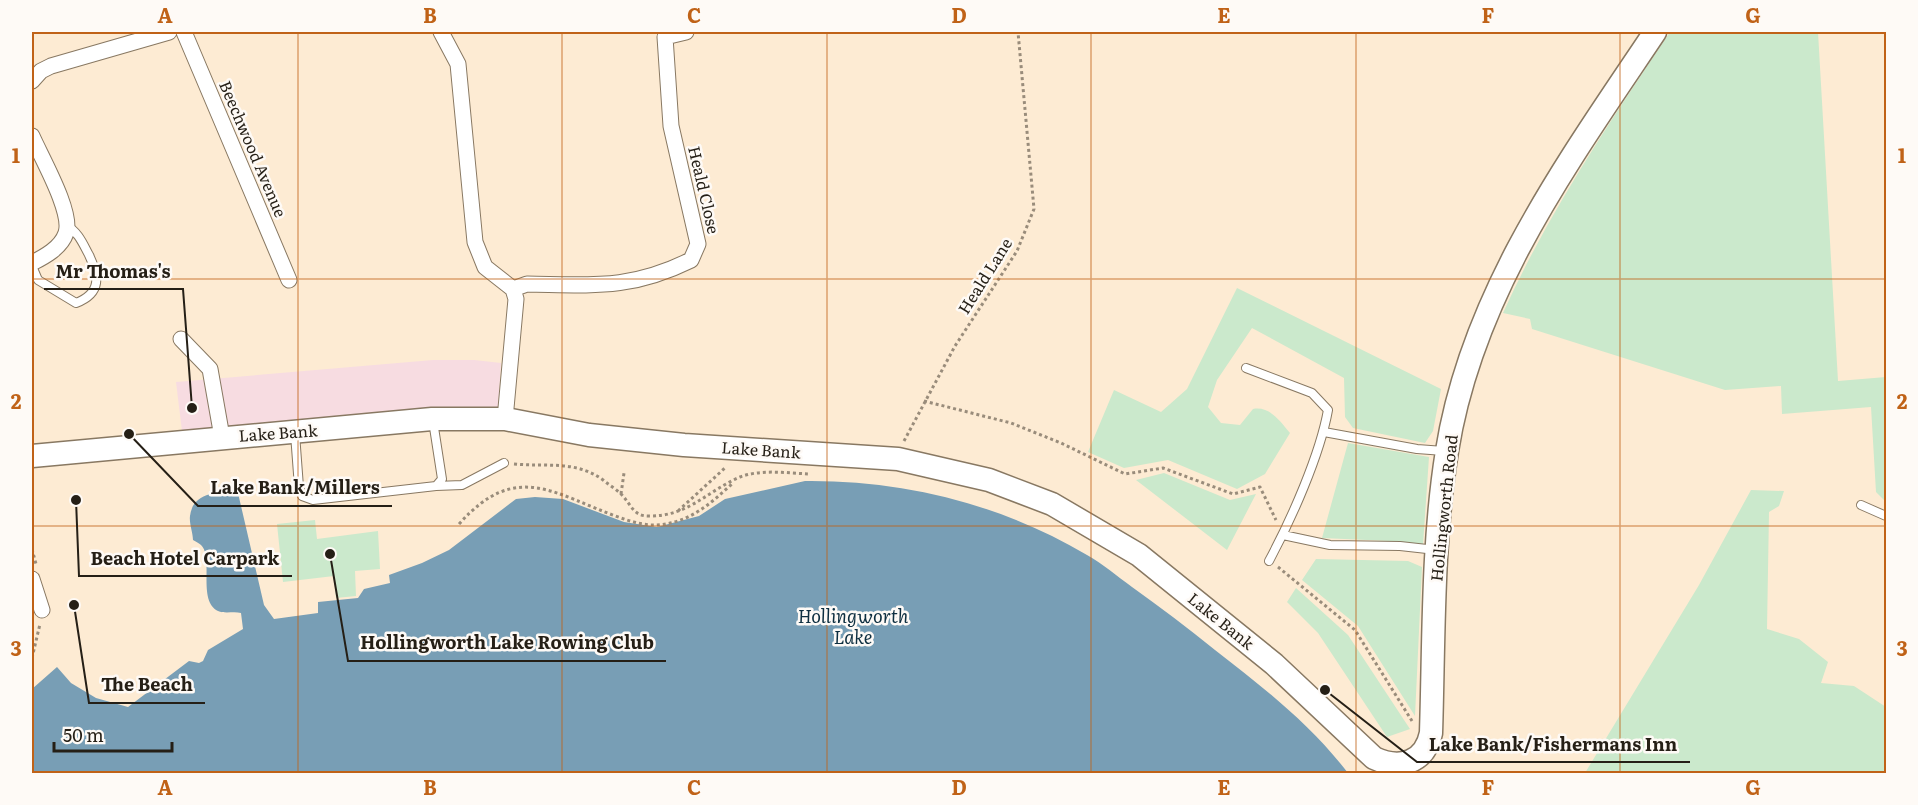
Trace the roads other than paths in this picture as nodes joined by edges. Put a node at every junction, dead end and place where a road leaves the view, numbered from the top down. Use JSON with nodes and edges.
{"nodes":[{"id":1,"x":169,"y":32,"type":"edge"},
{"id":2,"x":184,"y":32,"type":"edge"},
{"id":3,"x":441,"y":32,"type":"edge"},
{"id":4,"x":686,"y":32,"type":"edge"},
{"id":5,"x":1655,"y":32,"type":"edge"},
{"id":6,"x":32,"y":81,"type":"edge"},
{"id":7,"x":32,"y":136,"type":"edge"},
{"id":8,"x":66,"y":225,"type":"junction"},
{"id":9,"x":32,"y":265,"type":"edge"},
{"id":10,"x":289,"y":280,"type":"dead end"},
{"id":11,"x":513,"y":289,"type":"junction"},
{"id":12,"x":181,"y":339,"type":"dead end"},
{"id":13,"x":1246,"y":368,"type":"dead end"},
{"id":14,"x":432,"y":419,"type":"junction"},
{"id":15,"x":506,"y":419,"type":"junction"},
{"id":16,"x":294,"y":432,"type":"junction"},
{"id":17,"x":1324,"y":432,"type":"junction"},
{"id":18,"x":222,"y":437,"type":"junction"},
{"id":19,"x":1447,"y":452,"type":"junction"},
{"id":20,"x":32,"y":456,"type":"edge"},
{"id":21,"x":504,"y":463,"type":"road end"},
{"id":22,"x":436,"y":486,"type":"junction"},
{"id":23,"x":1861,"y":505,"type":"dead end"},
{"id":24,"x":1887,"y":516,"type":"edge"},
{"id":25,"x":1283,"y":535,"type":"junction"},
{"id":26,"x":1437,"y":550,"type":"junction"},
{"id":27,"x":1269,"y":561,"type":"road end"},
{"id":28,"x":32,"y":579,"type":"edge"},
{"id":29,"x":42,"y":610,"type":"dead end"},
{"id":30,"x":1399,"y":769,"type":"edge"}],
"edges":[{"from":1,"to":6,"type":"street"},
{"from":2,"to":10,"type":"street","name":"Beechwood Avenue"},
{"from":3,"to":11,"type":"street"},
{"from":4,"to":11,"type":"street","name":"Heald Close"},
{"from":5,"to":19,"type":"main road","name":"Hollingworth Road"},
{"from":7,"to":8,"type":"street"},
{"from":8,"to":9,"type":"street"},
{"from":8,"to":9,"type":"lane"},
{"from":11,"to":15,"type":"street"},
{"from":12,"to":18,"type":"street"},
{"from":13,"to":17,"type":"lane"},
{"from":14,"to":15,"type":"main road","name":"Lake Bank"},
{"from":14,"to":16,"type":"main road","name":"Lake Bank"},
{"from":14,"to":22,"type":"lane"},
{"from":15,"to":30,"type":"main road","name":"Lake Bank"},
{"from":16,"to":18,"type":"main road","name":"Lake Bank"},
{"from":16,"to":22,"type":"lane"},
{"from":17,"to":19,"type":"lane"},
{"from":17,"to":25,"type":"lane"},
{"from":18,"to":20,"type":"main road","name":"Lake Bank"},
{"from":19,"to":26,"type":"main road","name":"Hollingworth Road"},
{"from":21,"to":22,"type":"lane"},
{"from":23,"to":24,"type":"lane"},
{"from":25,"to":26,"type":"lane"},
{"from":25,"to":27,"type":"lane"},
{"from":26,"to":30,"type":"main road","name":"Hollingworth Road"},
{"from":28,"to":29,"type":"street"}]}
